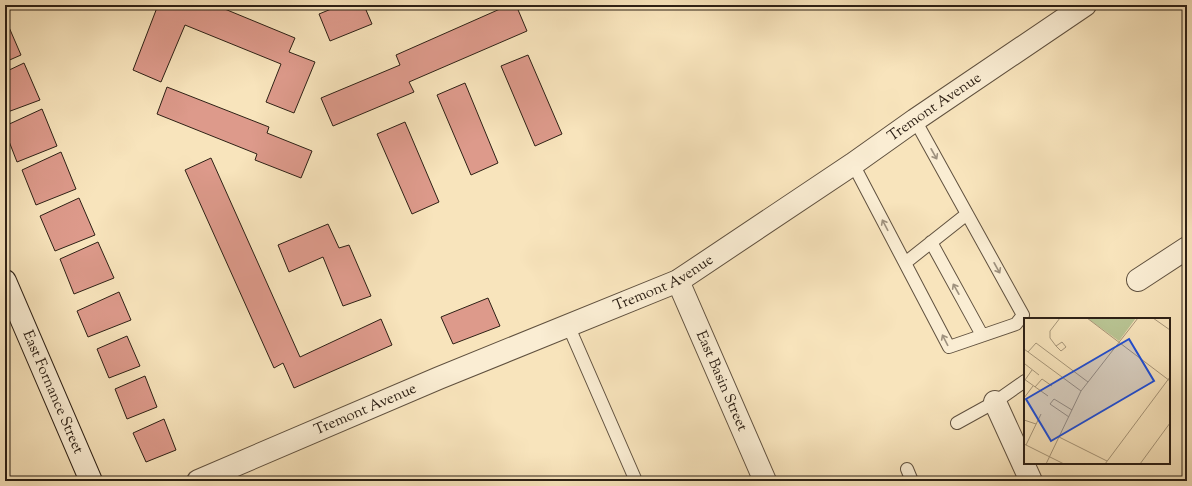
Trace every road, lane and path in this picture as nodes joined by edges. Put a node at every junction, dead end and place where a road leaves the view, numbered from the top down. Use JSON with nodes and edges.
{"nodes":[{"id":1,"x":1085,"y":5,"type":"edge"},
{"id":2,"x":915,"y":120,"type":"junction"},
{"id":3,"x":853,"y":164,"type":"junction"},
{"id":4,"x":967,"y":214,"type":"junction"},
{"id":5,"x":931,"y":242,"type":"junction"},
{"id":6,"x":1187,"y":248,"type":"edge"},
{"id":7,"x":905,"y":263,"type":"junction"},
{"id":8,"x":678,"y":280,"type":"junction"},
{"id":9,"x":1138,"y":280,"type":"dead end"},
{"id":10,"x":5,"y":281,"type":"edge"},
{"id":11,"x":568,"y":325,"type":"junction"},
{"id":12,"x":982,"y":335,"type":"junction"},
{"id":13,"x":1024,"y":382,"type":"edge"},
{"id":14,"x":996,"y":402,"type":"junction"},
{"id":15,"x":957,"y":423,"type":"dead end"},
{"id":16,"x":907,"y":469,"type":"dead end"},
{"id":17,"x":91,"y":481,"type":"edge"},
{"id":18,"x":198,"y":481,"type":"edge"},
{"id":19,"x":636,"y":481,"type":"edge"},
{"id":20,"x":764,"y":481,"type":"edge"},
{"id":21,"x":912,"y":481,"type":"edge"},
{"id":22,"x":1031,"y":481,"type":"edge"}],
"edges":[{"from":1,"to":2,"type":"street","name":"Tremont Avenue"},
{"from":2,"to":3,"type":"street","name":"Tremont Avenue"},
{"from":2,"to":4,"type":"lane","one_way":true},
{"from":7,"to":3,"type":"lane","one_way":true},
{"from":3,"to":8,"type":"street","name":"Tremont Avenue"},
{"from":4,"to":5,"type":"lane"},
{"from":4,"to":12,"type":"lane","one_way":true},
{"from":5,"to":7,"type":"lane"},
{"from":12,"to":5,"type":"lane","one_way":true},
{"from":6,"to":9,"type":"street"},
{"from":12,"to":7,"type":"lane","one_way":true},
{"from":8,"to":11,"type":"street","name":"Tremont Avenue"},
{"from":8,"to":20,"type":"street","name":"East Basin Street"},
{"from":10,"to":17,"type":"street","name":"East Fornance Street"},
{"from":11,"to":18,"type":"street","name":"Tremont Avenue"},
{"from":11,"to":19,"type":"lane"},
{"from":13,"to":14,"type":"lane"},
{"from":14,"to":15,"type":"lane"},
{"from":14,"to":22,"type":"street"},
{"from":16,"to":21,"type":"lane"}]}
